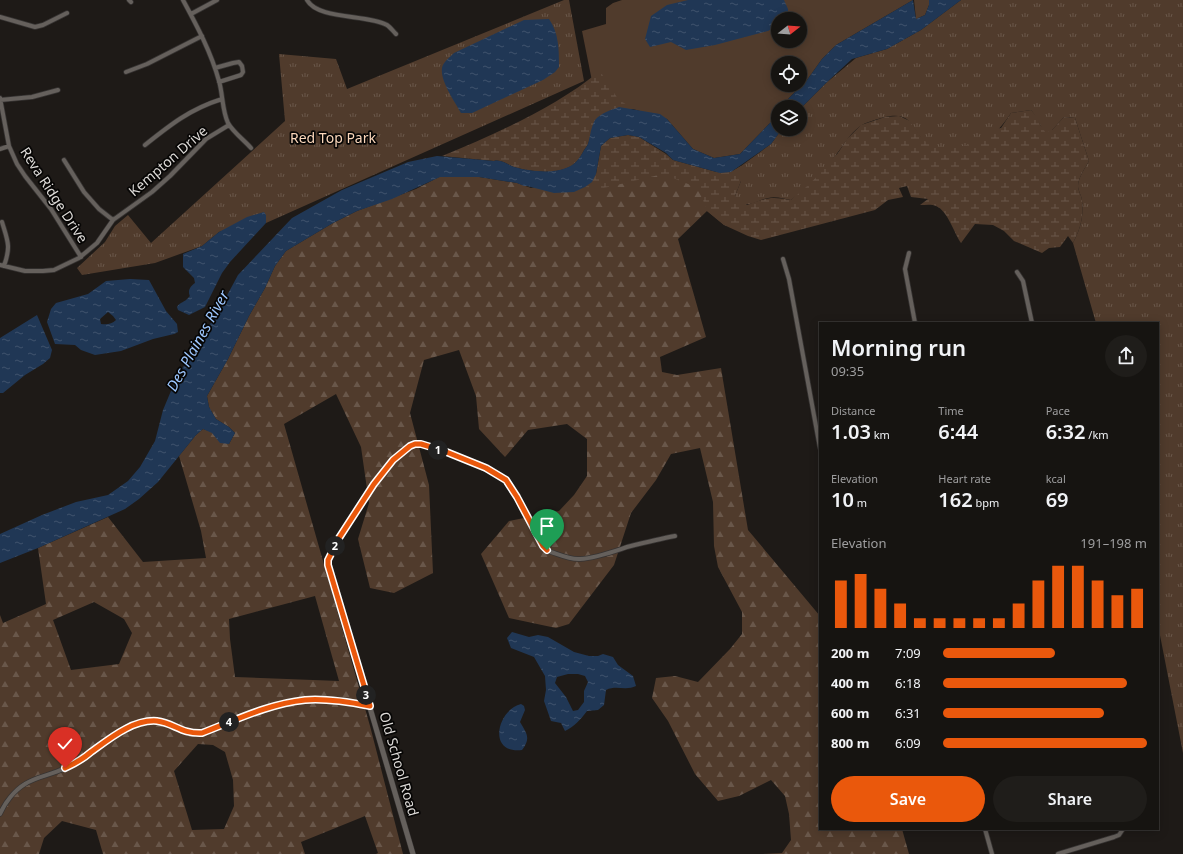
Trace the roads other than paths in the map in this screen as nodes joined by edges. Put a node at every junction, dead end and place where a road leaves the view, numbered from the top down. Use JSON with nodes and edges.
{"nodes":[{"id":1,"x":184,"y":0,"type":"edge"},
{"id":2,"x":217,"y":0,"type":"edge"},
{"id":3,"x":307,"y":0,"type":"edge"},
{"id":4,"x":67,"y":13,"type":"dead end"},
{"id":5,"x":191,"y":14,"type":"junction"},
{"id":6,"x":0,"y":17,"type":"edge"},
{"id":7,"x":396,"y":34,"type":"dead end"},
{"id":8,"x":202,"y":36,"type":"junction"},
{"id":9,"x":215,"y":68,"type":"junction"},
{"id":10,"x":126,"y":72,"type":"dead end"},
{"id":11,"x":219,"y":82,"type":"junction"},
{"id":12,"x":58,"y":90,"type":"dead end"},
{"id":13,"x":0,"y":99,"type":"edge"},
{"id":14,"x":222,"y":99,"type":"junction"},
{"id":15,"x":229,"y":125,"type":"junction"},
{"id":16,"x":145,"y":145,"type":"dead end"},
{"id":17,"x":9,"y":146,"type":"junction"},
{"id":18,"x":251,"y":148,"type":"dead end"},
{"id":19,"x":0,"y":149,"type":"edge"},
{"id":20,"x":64,"y":160,"type":"dead end"},
{"id":21,"x":113,"y":220,"type":"junction"},
{"id":22,"x":2,"y":222,"type":"dead end"},
{"id":23,"x":908,"y":253,"type":"dead end"},
{"id":24,"x":81,"y":257,"type":"junction"},
{"id":25,"x":783,"y":259,"type":"dead end"},
{"id":26,"x":2,"y":265,"type":"edge"},
{"id":27,"x":1017,"y":272,"type":"dead end"},
{"id":28,"x":915,"y":322,"type":"edge"},
{"id":29,"x":1032,"y":322,"type":"edge"},
{"id":30,"x":819,"y":443,"type":"edge"},
{"id":31,"x":675,"y":536,"type":"dead end"},
{"id":32,"x":328,"y":565,"type":"joint"},
{"id":33,"x":370,"y":706,"type":"junction"},
{"id":34,"x":0,"y":814,"type":"edge"},
{"id":35,"x":985,"y":830,"type":"edge"},
{"id":36,"x":1122,"y":830,"type":"edge"},
{"id":37,"x":413,"y":854,"type":"edge"},
{"id":38,"x":992,"y":854,"type":"edge"},
{"id":39,"x":1058,"y":854,"type":"edge"}],
"edges":[{"from":1,"to":5,"type":"street"},
{"from":2,"to":5,"type":"street"},
{"from":3,"to":7,"type":"street"},
{"from":4,"to":6,"type":"street"},
{"from":5,"to":8,"type":"street"},
{"from":8,"to":9,"type":"street"},
{"from":8,"to":10,"type":"street"},
{"from":9,"to":11,"type":"street"},
{"from":9,"to":11,"type":"street"},
{"from":11,"to":14,"type":"street"},
{"from":12,"to":13,"type":"street"},
{"from":13,"to":17,"type":"street","name":"Reva Ridge Drive"},
{"from":14,"to":15,"type":"street"},
{"from":14,"to":16,"type":"street"},
{"from":15,"to":18,"type":"street"},
{"from":15,"to":21,"type":"street","name":"Kempton Drive"},
{"from":17,"to":19,"type":"street"},
{"from":17,"to":24,"type":"street","name":"Reva Ridge Drive"},
{"from":20,"to":21,"type":"street"},
{"from":21,"to":24,"type":"street","name":"Kempton Drive"},
{"from":22,"to":26,"type":"street"},
{"from":23,"to":28,"type":"street"},
{"from":24,"to":26,"type":"street","name":"Kempton Drive"},
{"from":25,"to":30,"type":"street"},
{"from":27,"to":29,"type":"street"},
{"from":31,"to":32,"type":"street"},
{"from":32,"to":33,"type":"street","name":"Old School Road"},
{"from":33,"to":34,"type":"street"},
{"from":33,"to":37,"type":"street","name":"Old School Road"},
{"from":35,"to":38,"type":"street"},
{"from":36,"to":39,"type":"street"}]}
